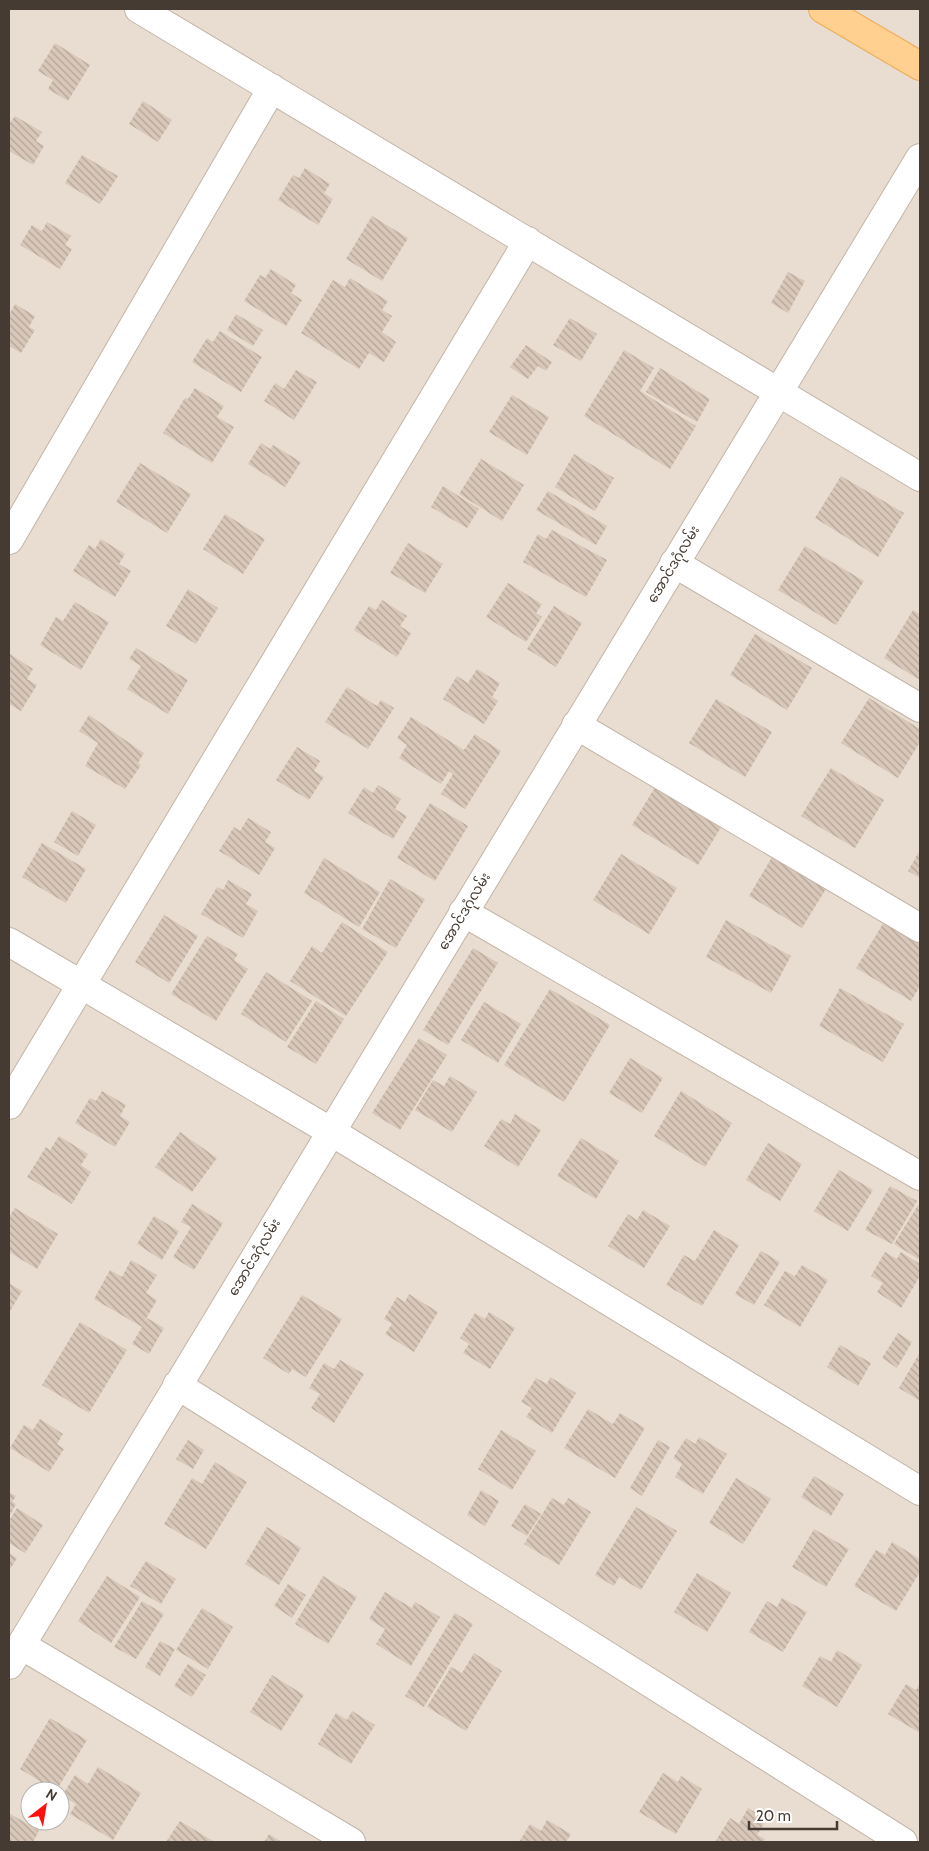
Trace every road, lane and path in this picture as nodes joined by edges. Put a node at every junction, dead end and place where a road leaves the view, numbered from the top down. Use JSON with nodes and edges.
{"nodes":[{"id":1,"x":138,"y":9,"type":"edge"},
{"id":2,"x":823,"y":9,"type":"edge"},
{"id":3,"x":920,"y":66,"type":"edge"},
{"id":4,"x":272,"y":88,"type":"junction"},
{"id":5,"x":920,"y":158,"type":"edge"},
{"id":6,"x":528,"y":241,"type":"junction"},
{"id":7,"x":779,"y":391,"type":"junction"},
{"id":8,"x":920,"y":477,"type":"edge"},
{"id":9,"x":9,"y":540,"type":"edge"},
{"id":10,"x":674,"y":563,"type":"junction"},
{"id":11,"x":920,"y":708,"type":"edge"},
{"id":12,"x":576,"y":725,"type":"junction"},
{"id":13,"x":463,"y":912,"type":"junction"},
{"id":14,"x":920,"y":928,"type":"edge"},
{"id":15,"x":9,"y":942,"type":"edge"},
{"id":16,"x":81,"y":984,"type":"junction"},
{"id":17,"x":9,"y":1105,"type":"edge"},
{"id":18,"x":330,"y":1132,"type":"junction"},
{"id":19,"x":920,"y":1176,"type":"edge"},
{"id":20,"x":177,"y":1385,"type":"junction"},
{"id":21,"x":920,"y":1491,"type":"edge"},
{"id":22,"x":15,"y":1655,"type":"edge"},
{"id":23,"x":351,"y":1842,"type":"edge"},
{"id":24,"x":903,"y":1842,"type":"edge"}],
"edges":[{"from":1,"to":4,"type":"street"},
{"from":2,"to":3,"type":"main road"},
{"from":4,"to":6,"type":"street"},
{"from":4,"to":9,"type":"street"},
{"from":5,"to":7,"type":"street","name":"အောင်ဒဂုံလမ်း"},
{"from":6,"to":7,"type":"street"},
{"from":6,"to":16,"type":"street"},
{"from":7,"to":8,"type":"street"},
{"from":7,"to":10,"type":"street","name":"အောင်ဒဂုံလမ်း"},
{"from":10,"to":11,"type":"street"},
{"from":10,"to":12,"type":"street","name":"အောင်ဒဂုံလမ်း"},
{"from":12,"to":13,"type":"street","name":"အောင်ဒဂုံလမ်း"},
{"from":12,"to":14,"type":"street"},
{"from":13,"to":18,"type":"street","name":"အောင်ဒဂုံလမ်း"},
{"from":13,"to":19,"type":"street"},
{"from":15,"to":16,"type":"street"},
{"from":16,"to":17,"type":"street"},
{"from":16,"to":18,"type":"street"},
{"from":18,"to":20,"type":"street","name":"အောင်ဒဂုံလမ်း"},
{"from":18,"to":21,"type":"street"},
{"from":20,"to":22,"type":"street","name":"အောင်ဒဂုံလမ်း"},
{"from":20,"to":24,"type":"street"},
{"from":22,"to":23,"type":"street"}]}
